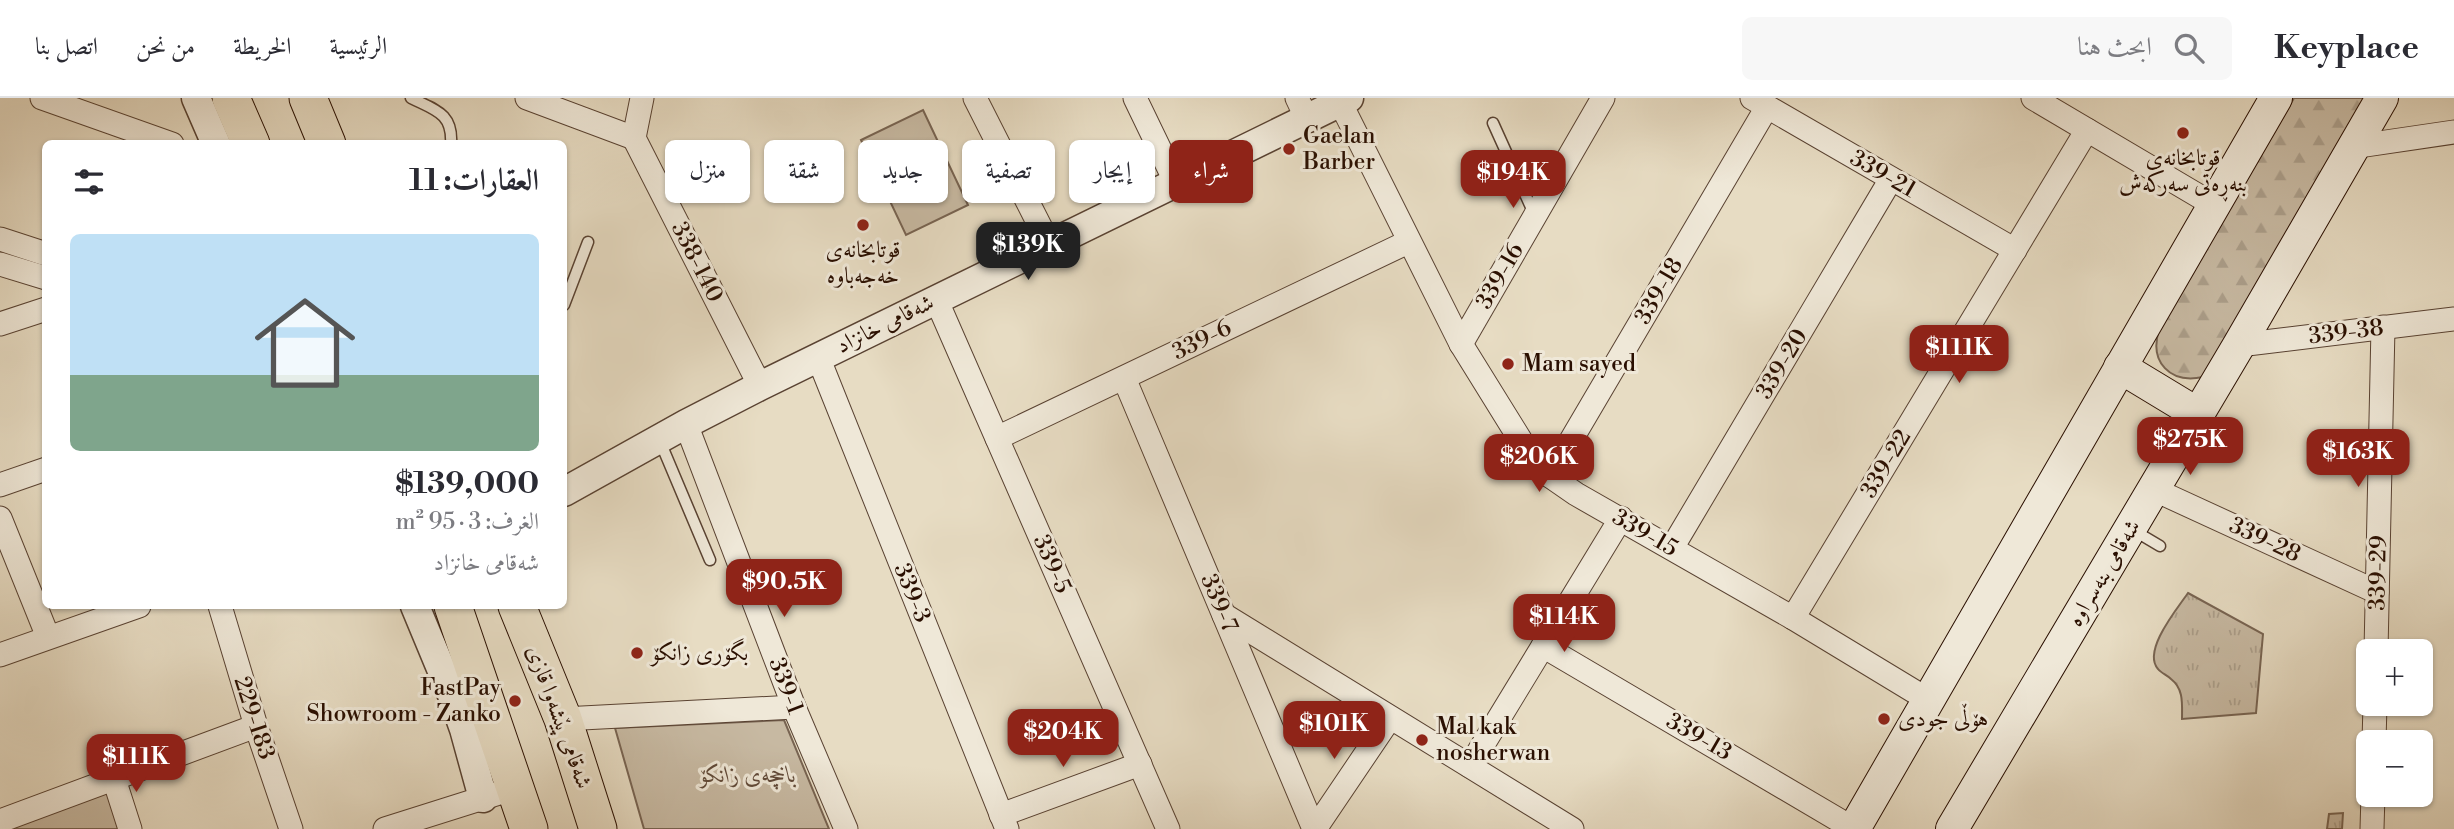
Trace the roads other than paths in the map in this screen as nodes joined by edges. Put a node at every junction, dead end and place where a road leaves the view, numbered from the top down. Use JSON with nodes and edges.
{"nodes":[{"id":1,"x":42,"y":98,"type":"edge"},
{"id":2,"x":196,"y":98,"type":"edge"},
{"id":3,"x":231,"y":98,"type":"edge"},
{"id":4,"x":308,"y":98,"type":"edge"},
{"id":5,"x":411,"y":98,"type":"edge"},
{"id":6,"x":527,"y":98,"type":"edge"},
{"id":7,"x":642,"y":98,"type":"edge"},
{"id":8,"x":975,"y":98,"type":"edge"},
{"id":9,"x":1135,"y":98,"type":"edge"},
{"id":10,"x":1603,"y":98,"type":"edge"},
{"id":11,"x":2033,"y":98,"type":"edge"},
{"id":12,"x":2276,"y":98,"type":"edge"},
{"id":13,"x":2382,"y":98,"type":"edge"},
{"id":14,"x":1344,"y":100,"type":"edge"},
{"id":15,"x":1760,"y":102,"type":"edge"},
{"id":16,"x":1302,"y":108,"type":"edge"},
{"id":17,"x":1493,"y":122,"type":"dead end"},
{"id":18,"x":2087,"y":130,"type":"junction"},
{"id":19,"x":2454,"y":132,"type":"edge"},
{"id":20,"x":634,"y":138,"type":"junction"},
{"id":21,"x":161,"y":140,"type":"edge"},
{"id":22,"x":214,"y":140,"type":"edge"},
{"id":23,"x":249,"y":140,"type":"edge"},
{"id":24,"x":325,"y":140,"type":"edge"},
{"id":25,"x":451,"y":140,"type":"edge"},
{"id":26,"x":1248,"y":140,"type":"edge"},
{"id":27,"x":2352,"y":147,"type":"junction"},
{"id":28,"x":1169,"y":168,"type":"edge"},
{"id":29,"x":1891,"y":178,"type":"junction"},
{"id":30,"x":1169,"y":186,"type":"edge"},
{"id":31,"x":2214,"y":205,"type":"junction"},
{"id":32,"x":1535,"y":216,"type":"junction"},
{"id":33,"x":0,"y":239,"type":"edge"},
{"id":34,"x":588,"y":242,"type":"dead end"},
{"id":35,"x":1408,"y":242,"type":"junction"},
{"id":36,"x":1049,"y":244,"type":"junction"},
{"id":37,"x":2015,"y":250,"type":"junction"},
{"id":38,"x":42,"y":253,"type":"edge"},
{"id":39,"x":0,"y":264,"type":"edge"},
{"id":40,"x":42,"y":277,"type":"edge"},
{"id":41,"x":567,"y":297,"type":"edge"},
{"id":42,"x":936,"y":299,"type":"junction"},
{"id":43,"x":42,"y":310,"type":"edge"},
{"id":44,"x":2454,"y":319,"type":"edge"},
{"id":45,"x":0,"y":324,"type":"edge"},
{"id":46,"x":2383,"y":327,"type":"junction"},
{"id":47,"x":1461,"y":344,"type":"junction"},
{"id":48,"x":2239,"y":345,"type":"junction"},
{"id":49,"x":818,"y":357,"type":"junction"},
{"id":50,"x":2120,"y":367,"type":"junction"},
{"id":51,"x":1124,"y":378,"type":"junction"},
{"id":52,"x":760,"y":386,"type":"junction"},
{"id":53,"x":2196,"y":413,"type":"junction"},
{"id":54,"x":686,"y":424,"type":"junction"},
{"id":55,"x":997,"y":438,"type":"junction"},
{"id":56,"x":659,"y":439,"type":"junction"},
{"id":57,"x":42,"y":470,"type":"edge"},
{"id":58,"x":1550,"y":475,"type":"junction"},
{"id":59,"x":567,"y":478,"type":"edge"},
{"id":60,"x":0,"y":485,"type":"edge"},
{"id":61,"x":2153,"y":489,"type":"junction"},
{"id":62,"x":567,"y":490,"type":"edge"},
{"id":63,"x":0,"y":519,"type":"edge"},
{"id":64,"x":1621,"y":519,"type":"junction"},
{"id":65,"x":2130,"y":528,"type":"junction"},
{"id":66,"x":2160,"y":546,"type":"dead end"},
{"id":67,"x":1672,"y":548,"type":"junction"},
{"id":68,"x":710,"y":559,"type":"dead end"},
{"id":69,"x":2377,"y":592,"type":"junction"},
{"id":70,"x":130,"y":609,"type":"edge"},
{"id":71,"x":221,"y":609,"type":"edge"},
{"id":72,"x":416,"y":609,"type":"edge"},
{"id":73,"x":454,"y":609,"type":"edge"},
{"id":74,"x":1224,"y":615,"type":"junction"},
{"id":75,"x":1793,"y":618,"type":"junction"},
{"id":76,"x":529,"y":623,"type":"edge"},
{"id":77,"x":48,"y":638,"type":"junction"},
{"id":78,"x":2376,"y":639,"type":"edge"},
{"id":79,"x":1544,"y":646,"type":"junction"},
{"id":80,"x":0,"y":655,"type":"edge"},
{"id":81,"x":1930,"y":701,"type":"junction"},
{"id":82,"x":794,"y":707,"type":"junction"},
{"id":83,"x":1390,"y":718,"type":"junction"},
{"id":84,"x":563,"y":719,"type":"junction"},
{"id":85,"x":256,"y":726,"type":"junction"},
{"id":86,"x":1140,"y":764,"type":"junction"},
{"id":87,"x":1470,"y":766,"type":"junction"},
{"id":88,"x":114,"y":779,"type":"junction"},
{"id":89,"x":499,"y":793,"type":"junction"},
{"id":90,"x":2373,"y":807,"type":"edge"},
{"id":91,"x":0,"y":821,"type":"edge"},
{"id":92,"x":1004,"y":822,"type":"edge"},
{"id":93,"x":130,"y":829,"type":"edge"},
{"id":94,"x":291,"y":829,"type":"edge"},
{"id":95,"x":385,"y":829,"type":"edge"},
{"id":96,"x":529,"y":829,"type":"edge"},
{"id":97,"x":598,"y":829,"type":"edge"},
{"id":98,"x":846,"y":829,"type":"edge"},
{"id":99,"x":1168,"y":829,"type":"edge"},
{"id":100,"x":1314,"y":829,"type":"edge"},
{"id":101,"x":1572,"y":829,"type":"edge"},
{"id":102,"x":1854,"y":829,"type":"edge"},
{"id":103,"x":1952,"y":829,"type":"edge"},
{"id":104,"x":2372,"y":829,"type":"edge"}],
"edges":[{"from":1,"to":21,"type":"street"},
{"from":2,"to":22,"type":"street"},
{"from":3,"to":23,"type":"highway"},
{"from":4,"to":24,"type":"highway"},
{"from":5,"to":25,"type":"lane"},
{"from":6,"to":20,"type":"street"},
{"from":7,"to":20,"type":"street"},
{"from":8,"to":36,"type":"street"},
{"from":9,"to":28,"type":"street"},
{"from":10,"to":32,"type":"street","name":"339-16"},
{"from":11,"to":18,"type":"street"},
{"from":12,"to":31,"type":"main road"},
{"from":13,"to":27,"type":"main road","name":"شەقامی بنەسراوە"},
{"from":14,"to":16,"type":"street","name":"شەقامی خانزاد"},
{"from":14,"to":35,"type":"street","name":"339-15"},
{"from":15,"to":29,"type":"street","name":"339-21"},
{"from":15,"to":58,"type":"street","name":"339-18"},
{"from":16,"to":26,"type":"street","name":"شەقامی خانزاد"},
{"from":17,"to":32,"type":"lane"},
{"from":18,"to":31,"type":"street"},
{"from":18,"to":37,"type":"street","name":"339-22"},
{"from":19,"to":27,"type":"street"},
{"from":20,"to":52,"type":"street","name":"338-140"},
{"from":27,"to":48,"type":"main road","name":"شەقامی بنەسراوە"},
{"from":29,"to":37,"type":"street","name":"339-21"},
{"from":29,"to":67,"type":"street","name":"339-20"},
{"from":30,"to":36,"type":"street","name":"شەقامی خانزاد"},
{"from":31,"to":50,"type":"main road"},
{"from":32,"to":47,"type":"street","name":"339-16"},
{"from":33,"to":38,"type":"street"},
{"from":34,"to":41,"type":"lane"},
{"from":35,"to":47,"type":"street","name":"339-15"},
{"from":35,"to":51,"type":"street","name":"339-6"},
{"from":36,"to":42,"type":"street","name":"شەقامی خانزاد"},
{"from":37,"to":75,"type":"street","name":"339-22"},
{"from":39,"to":40,"type":"street"},
{"from":42,"to":49,"type":"street","name":"شەقامی خانزاد"},
{"from":42,"to":55,"type":"street","name":"339-5"},
{"from":43,"to":45,"type":"street"},
{"from":44,"to":46,"type":"street","name":"339-38"},
{"from":46,"to":48,"type":"street","name":"339-38"},
{"from":46,"to":69,"type":"street","name":"339-29"},
{"from":47,"to":58,"type":"street","name":"339-15"},
{"from":48,"to":53,"type":"main road","name":"شەقامی بنەسراوە"},
{"from":49,"to":52,"type":"street","name":"شەقامی خانزاد"},
{"from":49,"to":92,"type":"street","name":"339-3"},
{"from":50,"to":53,"type":"main road"},
{"from":50,"to":81,"type":"main road"},
{"from":51,"to":55,"type":"street","name":"339-6"},
{"from":51,"to":74,"type":"street","name":"339-7"},
{"from":52,"to":54,"type":"street","name":"شەقامی خانزاد"},
{"from":53,"to":61,"type":"main road","name":"شەقامی بنەسراوە"},
{"from":54,"to":56,"type":"street","name":"شەقامی خانزاد"},
{"from":54,"to":59,"type":"street","name":"شەقامی خانزاد"},
{"from":54,"to":82,"type":"street","name":"339-1"},
{"from":55,"to":86,"type":"street","name":"339-5"},
{"from":56,"to":62,"type":"street","name":"شەقامی خانزاد"},
{"from":56,"to":68,"type":"lane"},
{"from":57,"to":60,"type":"street"},
{"from":58,"to":64,"type":"street","name":"339-15"},
{"from":61,"to":65,"type":"main road","name":"شەقامی بنەسراوە"},
{"from":61,"to":69,"type":"street","name":"339-28"},
{"from":63,"to":77,"type":"street"},
{"from":64,"to":67,"type":"street","name":"339-15"},
{"from":64,"to":79,"type":"street"},
{"from":65,"to":66,"type":"lane"},
{"from":65,"to":103,"type":"main road","name":"شەقامی بنەسراوە"},
{"from":67,"to":75,"type":"street","name":"339-15"},
{"from":69,"to":78,"type":"street","name":"339-29"},
{"from":70,"to":77,"type":"street"},
{"from":71,"to":85,"type":"street","name":"229-183"},
{"from":72,"to":89,"type":"street"},
{"from":73,"to":89,"type":"highway"},
{"from":74,"to":83,"type":"street"},
{"from":74,"to":100,"type":"street","name":"339-7"},
{"from":75,"to":81,"type":"street","name":"339-15"},
{"from":76,"to":84,"type":"highway","name":"شەقامی پێشەوا قازی"},
{"from":77,"to":80,"type":"street"},
{"from":79,"to":87,"type":"street"},
{"from":79,"to":102,"type":"street","name":"339-13"},
{"from":81,"to":102,"type":"main road"},
{"from":82,"to":84,"type":"street"},
{"from":82,"to":98,"type":"street","name":"339-1"},
{"from":83,"to":87,"type":"street"},
{"from":83,"to":100,"type":"street"},
{"from":84,"to":97,"type":"highway","name":"شەقامی پێشەوا قازی"},
{"from":85,"to":88,"type":"street"},
{"from":85,"to":94,"type":"street","name":"229-183"},
{"from":86,"to":92,"type":"street"},
{"from":86,"to":99,"type":"street","name":"339-5"},
{"from":87,"to":101,"type":"street"},
{"from":88,"to":91,"type":"street"},
{"from":88,"to":93,"type":"street"},
{"from":89,"to":95,"type":"street"},
{"from":89,"to":96,"type":"highway"},
{"from":90,"to":104,"type":"street"}]}
